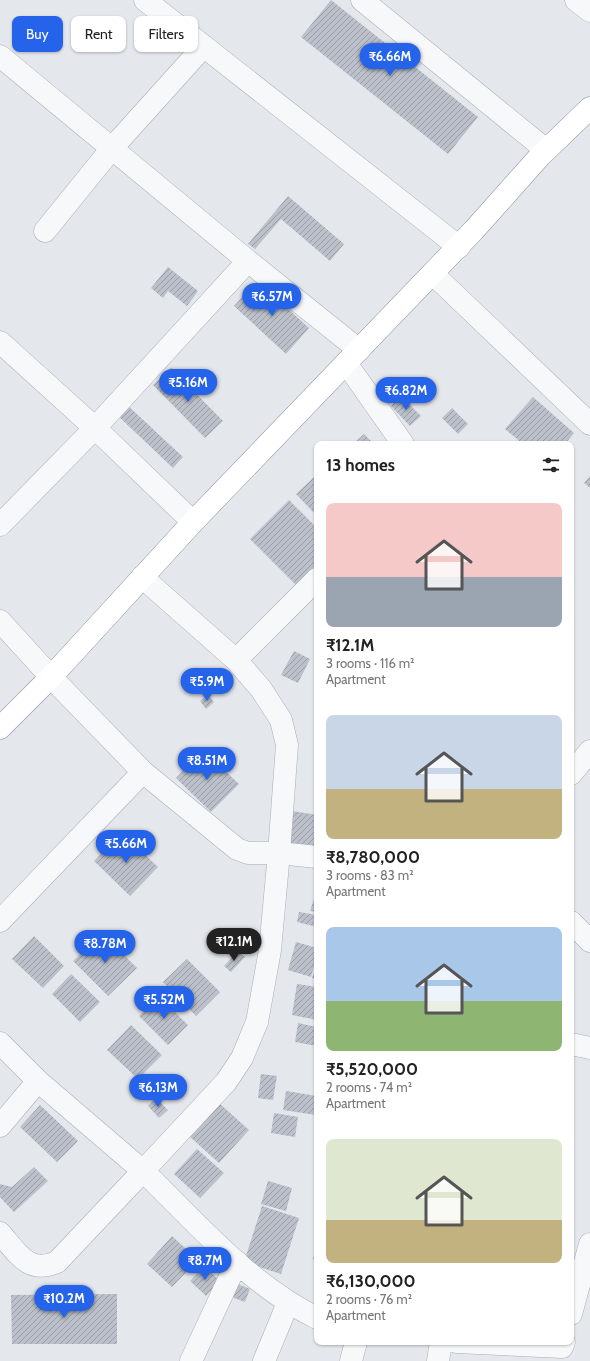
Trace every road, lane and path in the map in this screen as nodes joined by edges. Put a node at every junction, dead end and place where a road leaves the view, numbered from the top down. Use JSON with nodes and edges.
{"nodes":[{"id":1,"x":145,"y":0,"type":"edge"},
{"id":2,"x":362,"y":0,"type":"edge"},
{"id":3,"x":576,"y":0,"type":"edge"},
{"id":4,"x":590,"y":11,"type":"edge"},
{"id":5,"x":204,"y":46,"type":"junction"},
{"id":6,"x":0,"y":56,"type":"edge"},
{"id":7,"x":590,"y":108,"type":"edge"},
{"id":8,"x":113,"y":147,"type":"junction"},
{"id":9,"x":546,"y":150,"type":"junction"},
{"id":10,"x":45,"y":231,"type":"dead end"},
{"id":11,"x":459,"y":247,"type":"junction"},
{"id":12,"x":248,"y":261,"type":"junction"},
{"id":13,"x":433,"y":274,"type":"junction"},
{"id":14,"x":0,"y":342,"type":"edge"},
{"id":15,"x":352,"y":357,"type":"junction"},
{"id":16,"x":590,"y":424,"type":"edge"},
{"id":17,"x":95,"y":428,"type":"junction"},
{"id":18,"x":401,"y":441,"type":"edge"},
{"id":19,"x":193,"y":522,"type":"junction"},
{"id":20,"x":0,"y":525,"type":"edge"},
{"id":21,"x":142,"y":577,"type":"junction"},
{"id":22,"x":314,"y":582,"type":"edge"},
{"id":23,"x":0,"y":621,"type":"edge"},
{"id":24,"x":236,"y":660,"type":"junction"},
{"id":25,"x":51,"y":677,"type":"junction"},
{"id":26,"x":0,"y":728,"type":"edge"},
{"id":27,"x":590,"y":751,"type":"edge"},
{"id":28,"x":574,"y":770,"type":"edge"},
{"id":29,"x":143,"y":772,"type":"junction"},
{"id":30,"x":279,"y":853,"type":"junction"},
{"id":31,"x":314,"y":857,"type":"edge"},
{"id":32,"x":0,"y":921,"type":"edge"},
{"id":33,"x":574,"y":925,"type":"edge"},
{"id":34,"x":590,"y":941,"type":"edge"},
{"id":35,"x":0,"y":1043,"type":"edge"},
{"id":36,"x":574,"y":1045,"type":"edge"},
{"id":37,"x":590,"y":1048,"type":"edge"},
{"id":38,"x":38,"y":1081,"type":"junction"},
{"id":39,"x":0,"y":1126,"type":"edge"},
{"id":40,"x":143,"y":1172,"type":"junction"},
{"id":41,"x":0,"y":1233,"type":"edge"},
{"id":42,"x":590,"y":1244,"type":"edge"},
{"id":43,"x":237,"y":1262,"type":"junction"},
{"id":44,"x":288,"y":1303,"type":"junction"},
{"id":45,"x":574,"y":1303,"type":"edge"},
{"id":46,"x":314,"y":1316,"type":"edge"},
{"id":47,"x":355,"y":1345,"type":"edge"},
{"id":48,"x":441,"y":1345,"type":"edge"},
{"id":49,"x":496,"y":1345,"type":"edge"},
{"id":50,"x":562,"y":1350,"type":"edge"},
{"id":51,"x":191,"y":1361,"type":"edge"},
{"id":52,"x":264,"y":1361,"type":"edge"},
{"id":53,"x":351,"y":1361,"type":"edge"},
{"id":54,"x":438,"y":1361,"type":"edge"}],
"edges":[{"from":1,"to":5,"type":"street"},
{"from":2,"to":9,"type":"street"},
{"from":3,"to":4,"type":"street"},
{"from":5,"to":8,"type":"street"},
{"from":5,"to":11,"type":"street"},
{"from":6,"to":8,"type":"street"},
{"from":7,"to":9,"type":"highway"},
{"from":8,"to":10,"type":"street"},
{"from":8,"to":12,"type":"street"},
{"from":9,"to":11,"type":"highway"},
{"from":11,"to":13,"type":"highway"},
{"from":12,"to":15,"type":"street"},
{"from":12,"to":17,"type":"street"},
{"from":13,"to":15,"type":"highway"},
{"from":13,"to":16,"type":"street"},
{"from":14,"to":17,"type":"street"},
{"from":15,"to":18,"type":"street"},
{"from":15,"to":19,"type":"highway"},
{"from":17,"to":19,"type":"street"},
{"from":17,"to":20,"type":"street"},
{"from":19,"to":21,"type":"highway"},
{"from":21,"to":24,"type":"street"},
{"from":21,"to":25,"type":"highway"},
{"from":22,"to":24,"type":"street"},
{"from":23,"to":25,"type":"street"},
{"from":24,"to":30,"type":"street"},
{"from":25,"to":26,"type":"highway"},
{"from":25,"to":29,"type":"street"},
{"from":27,"to":28,"type":"street"},
{"from":29,"to":30,"type":"street"},
{"from":29,"to":32,"type":"street"},
{"from":30,"to":31,"type":"street"},
{"from":30,"to":40,"type":"street"},
{"from":33,"to":34,"type":"street"},
{"from":35,"to":38,"type":"street"},
{"from":36,"to":37,"type":"street"},
{"from":38,"to":39,"type":"street"},
{"from":38,"to":40,"type":"street"},
{"from":40,"to":41,"type":"street"},
{"from":40,"to":43,"type":"street"},
{"from":42,"to":45,"type":"street"},
{"from":43,"to":44,"type":"street"},
{"from":43,"to":51,"type":"street"},
{"from":44,"to":46,"type":"street"},
{"from":44,"to":52,"type":"street"},
{"from":47,"to":53,"type":"street"},
{"from":48,"to":54,"type":"street"},
{"from":49,"to":50,"type":"street"}]}
